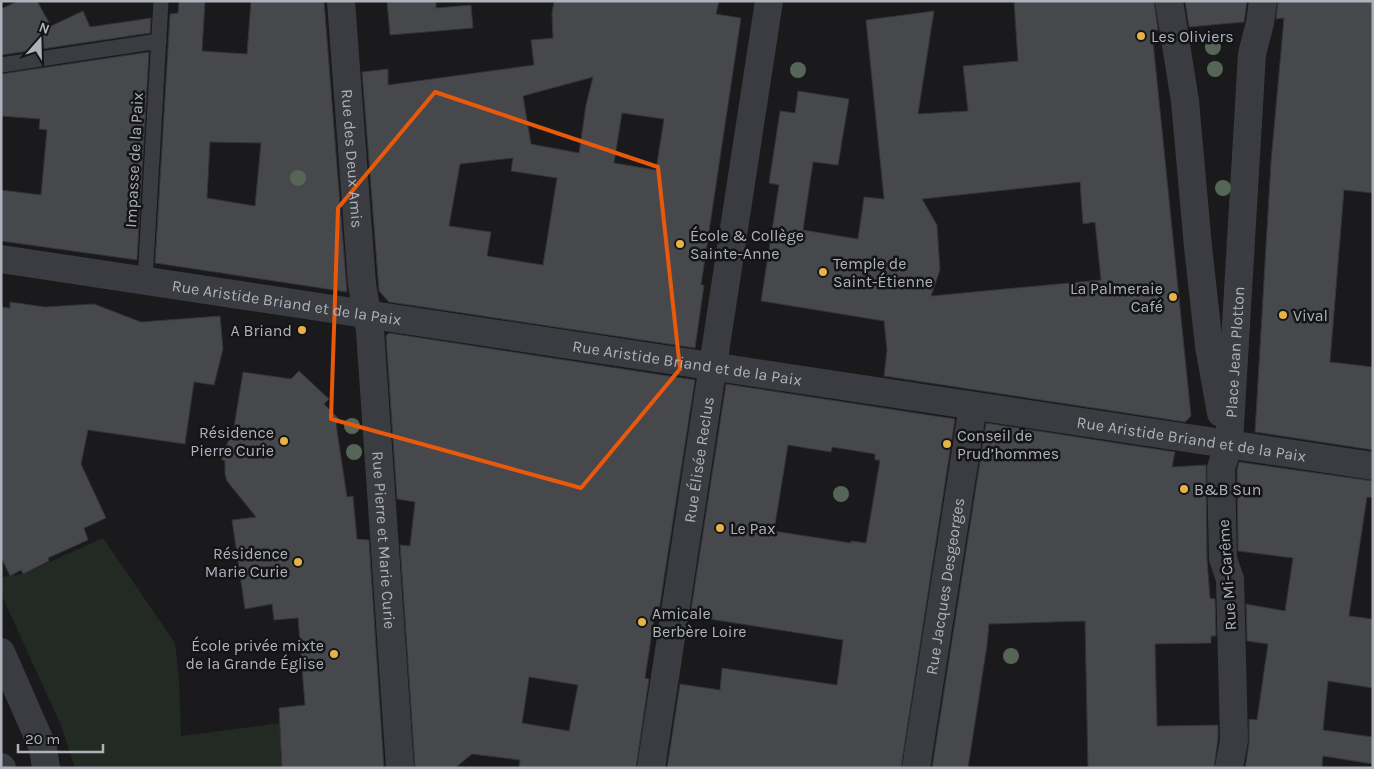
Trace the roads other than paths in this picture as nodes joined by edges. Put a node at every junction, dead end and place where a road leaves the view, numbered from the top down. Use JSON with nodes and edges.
{"nodes":[{"id":1,"x":161,"y":1,"type":"edge"},
{"id":2,"x":341,"y":1,"type":"edge"},
{"id":3,"x":769,"y":1,"type":"edge"},
{"id":4,"x":1170,"y":1,"type":"edge"},
{"id":5,"x":1261,"y":12,"type":"edge"},
{"id":6,"x":159,"y":41,"type":"junction"},
{"id":7,"x":1,"y":65,"type":"edge"},
{"id":8,"x":1,"y":259,"type":"edge"},
{"id":9,"x":145,"y":281,"type":"junction"},
{"id":10,"x":367,"y":313,"type":"junction"},
{"id":11,"x":712,"y":367,"type":"junction"},
{"id":12,"x":972,"y":406,"type":"junction"},
{"id":13,"x":1229,"y":443,"type":"junction"},
{"id":14,"x":1373,"y":466,"type":"edge"},
{"id":15,"x":1,"y":652,"type":"edge"},
{"id":16,"x":46,"y":768,"type":"edge"},
{"id":17,"x":400,"y":768,"type":"edge"},
{"id":18,"x":652,"y":768,"type":"edge"},
{"id":19,"x":916,"y":768,"type":"edge"},
{"id":20,"x":1229,"y":768,"type":"edge"}],
"edges":[{"from":1,"to":6,"type":"lane","name":"Impasse de la Paix"},
{"from":2,"to":10,"type":"street","name":"Rue des Deux Amis"},
{"from":3,"to":11,"type":"street","name":"Rue Élisée Reclus"},
{"from":4,"to":13,"type":"street","name":"Place Jean Plotton"},
{"from":5,"to":13,"type":"street","name":"Place Jean Plotton"},
{"from":6,"to":7,"type":"lane"},
{"from":6,"to":9,"type":"lane","name":"Impasse de la Paix"},
{"from":8,"to":9,"type":"street","name":"Rue Aristide Briand et de la Paix"},
{"from":9,"to":10,"type":"street","name":"Rue Aristide Briand et de la Paix"},
{"from":10,"to":11,"type":"street","name":"Rue Aristide Briand et de la Paix"},
{"from":10,"to":17,"type":"street","name":"Rue Pierre et Marie Curie"},
{"from":11,"to":12,"type":"street","name":"Rue Aristide Briand et de la Paix"},
{"from":11,"to":18,"type":"street","name":"Rue Élisée Reclus"},
{"from":12,"to":13,"type":"street","name":"Rue Aristide Briand et de la Paix"},
{"from":12,"to":19,"type":"street","name":"Rue Jacques Desgeorges"},
{"from":13,"to":14,"type":"street","name":"Rue Aristide Briand et de la Paix"},
{"from":13,"to":20,"type":"street","name":"Rue Mi-Carême"},
{"from":15,"to":16,"type":"street"}]}
